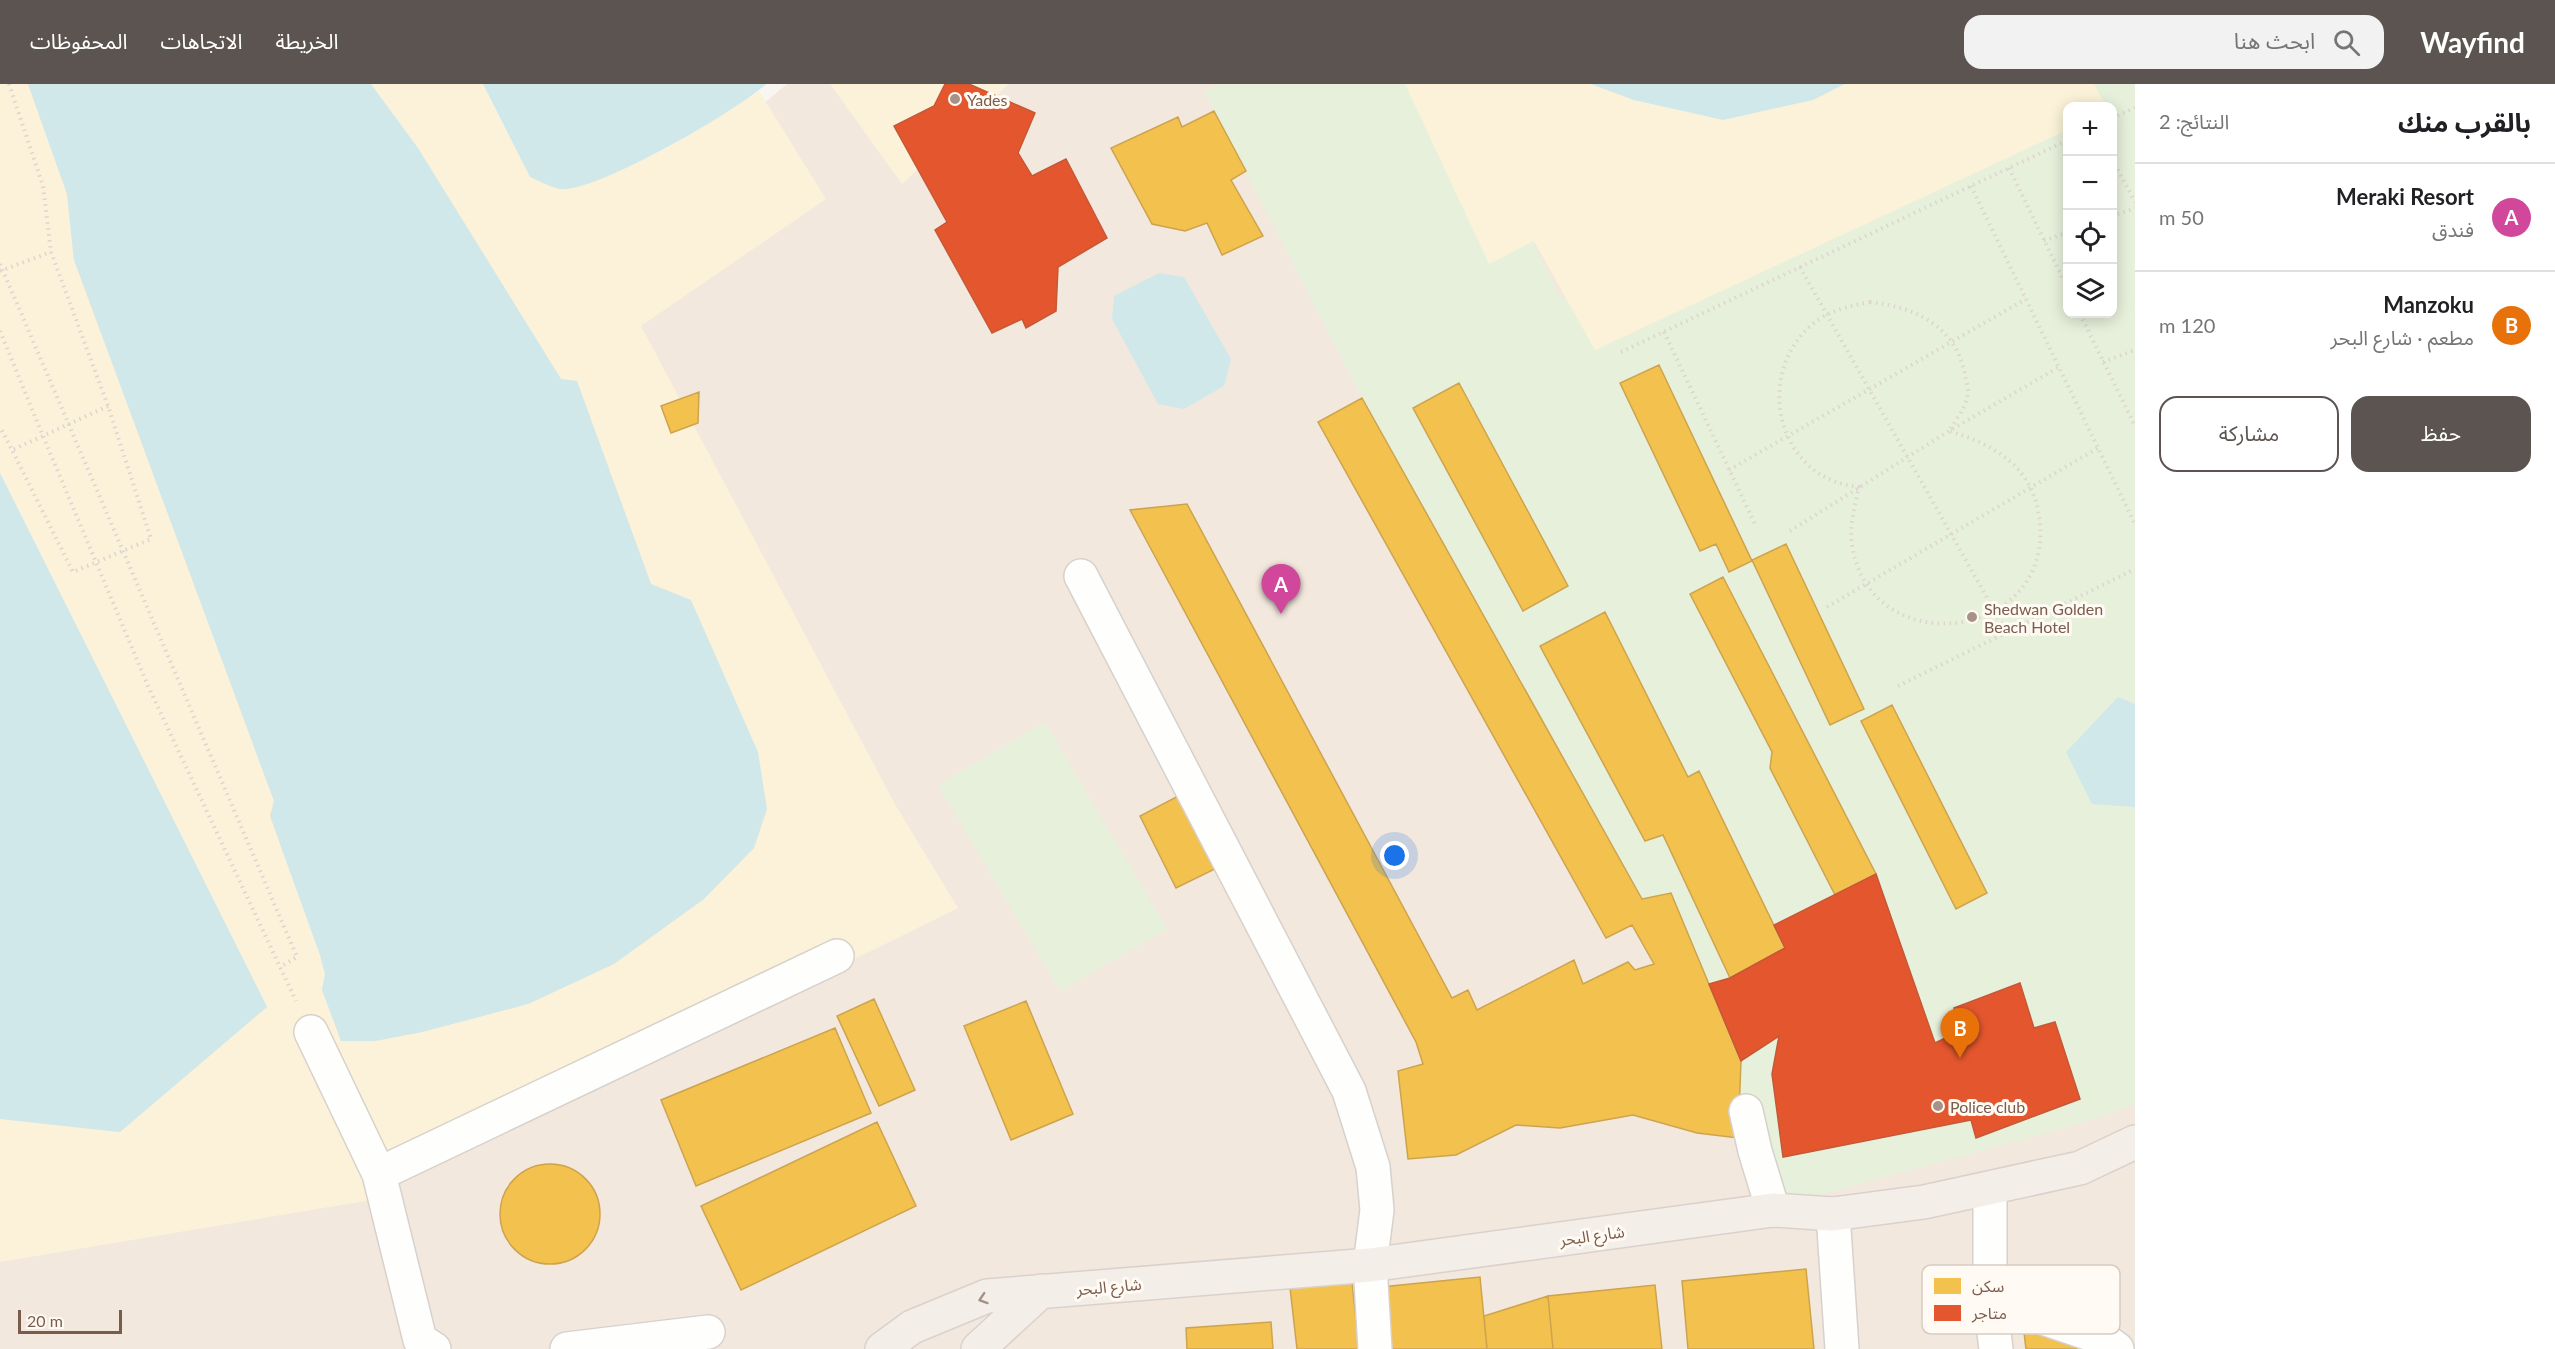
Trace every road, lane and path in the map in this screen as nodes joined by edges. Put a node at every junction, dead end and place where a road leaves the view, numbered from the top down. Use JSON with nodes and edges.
{"nodes":[{"id":1,"x":9,"y":84,"type":"edge"},
{"id":2,"x":2135,"y":108,"type":"edge"},
{"id":3,"x":2117,"y":116,"type":"edge"},
{"id":4,"x":2063,"y":142,"type":"edge"},
{"id":5,"x":2008,"y":168,"type":"junction"},
{"id":6,"x":2117,"y":168,"type":"edge"},
{"id":7,"x":1971,"y":186,"type":"junction"},
{"id":8,"x":2135,"y":202,"type":"edge"},
{"id":9,"x":2135,"y":208,"type":"edge"},
{"id":10,"x":2117,"y":214,"type":"edge"},
{"id":11,"x":2063,"y":234,"type":"edge"},
{"id":12,"x":2044,"y":241,"type":"junction"},
{"id":13,"x":51,"y":252,"type":"junction"},
{"id":14,"x":0,"y":264,"type":"edge"},
{"id":15,"x":1800,"y":267,"type":"junction"},
{"id":16,"x":1,"y":271,"type":"edge"},
{"id":17,"x":2063,"y":281,"type":"edge"},
{"id":18,"x":2026,"y":299,"type":"junction"},
{"id":19,"x":1827,"y":315,"type":"junction"},
{"id":20,"x":2082,"y":318,"type":"edge"},
{"id":21,"x":0,"y":331,"type":"edge"},
{"id":22,"x":1664,"y":332,"type":"junction"},
{"id":23,"x":1951,"y":342,"type":"junction"},
{"id":24,"x":2135,"y":350,"type":"edge"},
{"id":25,"x":1621,"y":352,"type":"dead end"},
{"id":26,"x":2103,"y":362,"type":"junction"},
{"id":27,"x":2059,"y":367,"type":"junction"},
{"id":28,"x":1869,"y":388,"type":"junction"},
{"id":29,"x":108,"y":406,"type":"junction"},
{"id":30,"x":70,"y":424,"type":"junction"},
{"id":31,"x":2135,"y":426,"type":"edge"},
{"id":32,"x":0,"y":427,"type":"edge"},
{"id":33,"x":1948,"y":431,"type":"junction"},
{"id":34,"x":44,"y":436,"type":"junction"},
{"id":35,"x":1787,"y":436,"type":"junction"},
{"id":36,"x":2098,"y":448,"type":"junction"},
{"id":37,"x":12,"y":450,"type":"junction"},
{"id":38,"x":1907,"y":456,"type":"junction"},
{"id":39,"x":1729,"y":470,"type":"junction"},
{"id":40,"x":1859,"y":487,"type":"junction"},
{"id":41,"x":2031,"y":488,"type":"junction"},
{"id":42,"x":1755,"y":524,"type":"dead end"},
{"id":43,"x":2135,"y":524,"type":"edge"},
{"id":44,"x":1790,"y":531,"type":"dead end"},
{"id":45,"x":1952,"y":534,"type":"junction"},
{"id":46,"x":124,"y":549,"type":"junction"},
{"id":47,"x":96,"y":562,"type":"junction"},
{"id":48,"x":2135,"y":569,"type":"edge"},
{"id":49,"x":1081,"y":576,"type":"dead end"},
{"id":50,"x":1868,"y":583,"type":"junction"},
{"id":51,"x":1827,"y":608,"type":"dead end"},
{"id":52,"x":1995,"y":611,"type":"junction"},
{"id":53,"x":2007,"y":633,"type":"junction"},
{"id":54,"x":1898,"y":686,"type":"dead end"},
{"id":55,"x":837,"y":956,"type":"dead end"},
{"id":56,"x":280,"y":967,"type":"junction"},
{"id":57,"x":311,"y":1032,"type":"joint"},
{"id":58,"x":1746,"y":1111,"type":"dead end"},
{"id":59,"x":2135,"y":1142,"type":"edge"},
{"id":60,"x":379,"y":1174,"type":"junction"},
{"id":61,"x":1990,"y":1189,"type":"junction"},
{"id":62,"x":1773,"y":1210,"type":"junction"},
{"id":63,"x":1833,"y":1214,"type":"junction"},
{"id":64,"x":1370,"y":1265,"type":"junction"},
{"id":65,"x":1990,"y":1265,"type":"edge"},
{"id":66,"x":1041,"y":1292,"type":"junction"},
{"id":67,"x":708,"y":1332,"type":"dead end"},
{"id":68,"x":1994,"y":1334,"type":"edge"},
{"id":69,"x":2090,"y":1334,"type":"edge"},
{"id":70,"x":434,"y":1349,"type":"edge"},
{"id":71,"x":567,"y":1349,"type":"edge"},
{"id":72,"x":882,"y":1349,"type":"edge"},
{"id":73,"x":978,"y":1349,"type":"edge"},
{"id":74,"x":1375,"y":1349,"type":"edge"},
{"id":75,"x":1842,"y":1349,"type":"edge"},
{"id":76,"x":1996,"y":1349,"type":"edge"},
{"id":77,"x":2117,"y":1349,"type":"edge"}],
"edges":[{"from":1,"to":13,"type":"path"},
{"from":2,"to":3,"type":"path"},
{"from":4,"to":5,"type":"path"},
{"from":5,"to":7,"type":"path"},
{"from":5,"to":12,"type":"path"},
{"from":6,"to":8,"type":"path"},
{"from":7,"to":15,"type":"path"},
{"from":7,"to":18,"type":"path"},
{"from":9,"to":10,"type":"path"},
{"from":11,"to":12,"type":"path"},
{"from":12,"to":17,"type":"path"},
{"from":13,"to":16,"type":"path"},
{"from":13,"to":29,"type":"path"},
{"from":14,"to":16,"type":"path"},
{"from":15,"to":19,"type":"path"},
{"from":15,"to":22,"type":"path"},
{"from":16,"to":30,"type":"path"},
{"from":18,"to":23,"type":"path"},
{"from":18,"to":27,"type":"path"},
{"from":19,"to":23,"type":"path"},
{"from":19,"to":28,"type":"path"},
{"from":19,"to":35,"type":"path"},
{"from":20,"to":26,"type":"path"},
{"from":21,"to":34,"type":"path"},
{"from":22,"to":25,"type":"path"},
{"from":22,"to":39,"type":"path"},
{"from":23,"to":28,"type":"path"},
{"from":23,"to":33,"type":"path"},
{"from":24,"to":26,"type":"path"},
{"from":26,"to":31,"type":"path"},
{"from":27,"to":33,"type":"path"},
{"from":27,"to":36,"type":"path"},
{"from":28,"to":35,"type":"path"},
{"from":28,"to":38,"type":"path"},
{"from":29,"to":30,"type":"path"},
{"from":29,"to":46,"type":"path"},
{"from":30,"to":34,"type":"path"},
{"from":30,"to":46,"type":"path"},
{"from":32,"to":37,"type":"path"},
{"from":33,"to":38,"type":"path"},
{"from":33,"to":41,"type":"path"},
{"from":34,"to":37,"type":"path"},
{"from":34,"to":47,"type":"path"},
{"from":35,"to":39,"type":"path"},
{"from":35,"to":40,"type":"path"},
{"from":36,"to":41,"type":"path"},
{"from":36,"to":43,"type":"path"},
{"from":37,"to":47,"type":"path"},
{"from":38,"to":40,"type":"path"},
{"from":38,"to":45,"type":"path"},
{"from":39,"to":42,"type":"path"},
{"from":40,"to":44,"type":"path"},
{"from":40,"to":50,"type":"path"},
{"from":41,"to":45,"type":"path"},
{"from":41,"to":52,"type":"path"},
{"from":45,"to":50,"type":"path"},
{"from":45,"to":52,"type":"path"},
{"from":46,"to":47,"type":"path"},
{"from":46,"to":56,"type":"path"},
{"from":47,"to":56,"type":"path"},
{"from":48,"to":53,"type":"path"},
{"from":49,"to":64,"type":"street"},
{"from":50,"to":51,"type":"path"},
{"from":50,"to":52,"type":"path"},
{"from":52,"to":53,"type":"path"},
{"from":53,"to":54,"type":"path"},
{"from":55,"to":60,"type":"street"},
{"from":56,"to":57,"type":"path"},
{"from":57,"to":60,"type":"street"},
{"from":58,"to":62,"type":"street"},
{"from":59,"to":61,"type":"main road","name":"شارع البحر"},
{"from":60,"to":70,"type":"street"},
{"from":61,"to":63,"type":"main road","name":"شارع البحر"},
{"from":61,"to":65,"type":"street"},
{"from":62,"to":63,"type":"main road","name":"شارع البحر"},
{"from":62,"to":64,"type":"main road","name":"شارع البحر"},
{"from":63,"to":75,"type":"street"},
{"from":64,"to":66,"type":"main road","name":"شارع البحر"},
{"from":64,"to":74,"type":"street"},
{"from":66,"to":72,"type":"main road","name":"شارع البحر","one_way":true},
{"from":66,"to":73,"type":"main road"},
{"from":67,"to":71,"type":"street"},
{"from":68,"to":76,"type":"street"},
{"from":69,"to":77,"type":"street"}]}
